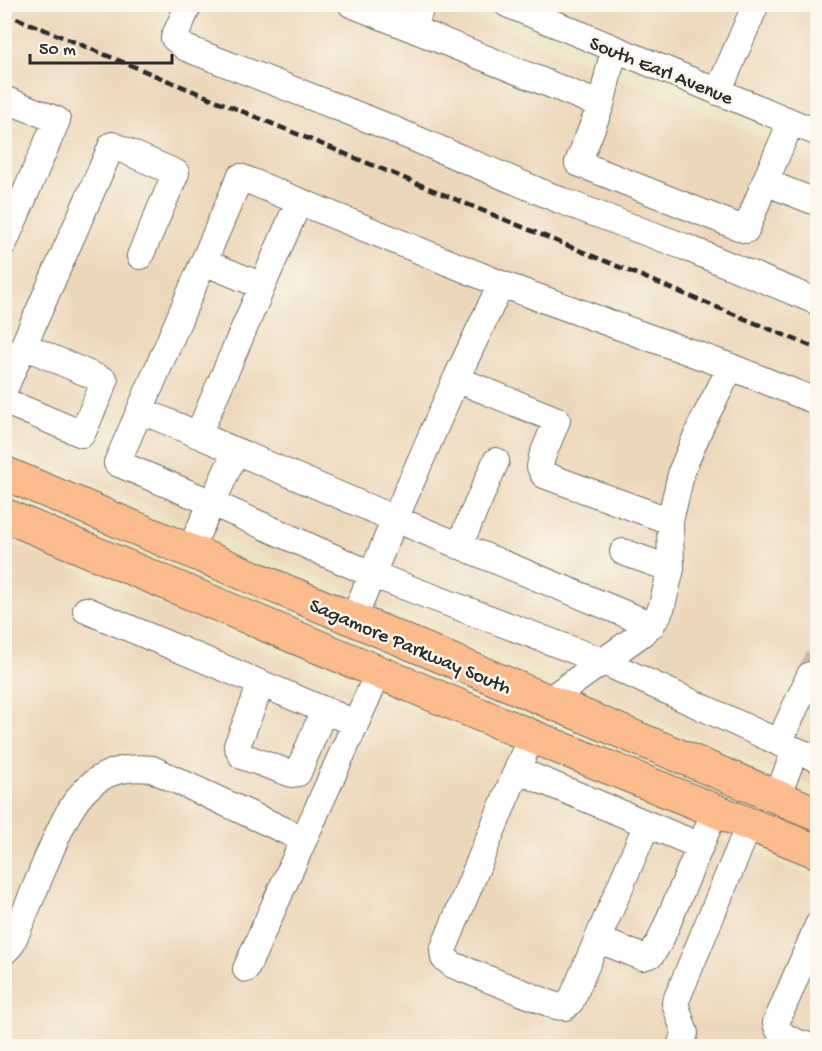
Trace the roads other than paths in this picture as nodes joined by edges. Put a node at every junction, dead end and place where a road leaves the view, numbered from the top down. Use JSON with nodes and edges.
{"nodes":[{"id":1,"x":189,"y":4,"type":"edge"},
{"id":2,"x":351,"y":4,"type":"edge"},
{"id":3,"x":422,"y":4,"type":"edge"},
{"id":4,"x":507,"y":4,"type":"edge"},
{"id":5,"x":756,"y":4,"type":"edge"},
{"id":6,"x":413,"y":29,"type":"junction"},
{"id":7,"x":614,"y":50,"type":"junction"},
{"id":8,"x":718,"y":92,"type":"junction"},
{"id":9,"x":4,"y":99,"type":"edge"},
{"id":10,"x":601,"y":105,"type":"junction"},
{"id":11,"x":791,"y":122,"type":"junction"},
{"id":12,"x":818,"y":133,"type":"edge"},
{"id":13,"x":579,"y":163,"type":"junction"},
{"id":14,"x":765,"y":182,"type":"junction"},
{"id":15,"x":299,"y":201,"type":"junction"},
{"id":16,"x":562,"y":201,"type":"junction"},
{"id":17,"x":818,"y":203,"type":"edge"},
{"id":18,"x":746,"y":230,"type":"junction"},
{"id":19,"x":4,"y":243,"type":"edge"},
{"id":20,"x":140,"y":256,"type":"dead end"},
{"id":21,"x":204,"y":262,"type":"junction"},
{"id":22,"x":732,"y":267,"type":"junction"},
{"id":23,"x":501,"y":284,"type":"junction"},
{"id":24,"x":262,"y":286,"type":"junction"},
{"id":25,"x":818,"y":302,"type":"edge"},
{"id":26,"x":24,"y":346,"type":"junction"},
{"id":27,"x":731,"y":367,"type":"junction"},
{"id":28,"x":456,"y":379,"type":"junction"},
{"id":29,"x":4,"y":390,"type":"edge"},
{"id":30,"x":4,"y":401,"type":"edge"},
{"id":31,"x":818,"y":402,"type":"edge"},
{"id":32,"x":140,"y":410,"type":"junction"},
{"id":33,"x":198,"y":435,"type":"junction"},
{"id":34,"x":236,"y":451,"type":"junction"},
{"id":35,"x":496,"y":461,"type":"dead end"},
{"id":36,"x":4,"y":473,"type":"edge"},
{"id":37,"x":212,"y":503,"type":"junction"},
{"id":38,"x":4,"y":515,"type":"edge"},
{"id":39,"x":395,"y":519,"type":"junction"},
{"id":40,"x":670,"y":521,"type":"junction"},
{"id":41,"x":459,"y":546,"type":"junction"},
{"id":42,"x":189,"y":551,"type":"junction"},
{"id":43,"x":623,"y":552,"type":"dead end"},
{"id":44,"x":671,"y":569,"type":"junction"},
{"id":45,"x":371,"y":574,"type":"junction"},
{"id":46,"x":86,"y":610,"type":"dead end"},
{"id":47,"x":353,"y":620,"type":"junction"},
{"id":48,"x":652,"y":625,"type":"junction"},
{"id":49,"x":602,"y":662,"type":"junction"},
{"id":50,"x":378,"y":671,"type":"junction"},
{"id":51,"x":261,"y":684,"type":"junction"},
{"id":52,"x":810,"y":687,"type":"tunnel mouth"},
{"id":53,"x":546,"y":702,"type":"junction"},
{"id":54,"x":324,"y":710,"type":"junction"},
{"id":55,"x":355,"y":723,"type":"junction"},
{"id":56,"x":531,"y":736,"type":"junction"},
{"id":57,"x":797,"y":751,"type":"edge"},
{"id":58,"x":517,"y":770,"type":"junction"},
{"id":59,"x":777,"y":798,"type":"junction"},
{"id":60,"x":715,"y":812,"type":"junction"},
{"id":61,"x":818,"y":814,"type":"edge"},
{"id":62,"x":647,"y":824,"type":"junction"},
{"id":63,"x":749,"y":825,"type":"junction"},
{"id":64,"x":303,"y":839,"type":"junction"},
{"id":65,"x":700,"y":846,"type":"junction"},
{"id":66,"x":818,"y":852,"type":"edge"},
{"id":67,"x":818,"y":925,"type":"edge"},
{"id":68,"x":599,"y":940,"type":"junction"},
{"id":69,"x":4,"y":952,"type":"edge"},
{"id":70,"x":246,"y":969,"type":"dead end"},
{"id":71,"x":680,"y":1047,"type":"edge"},
{"id":72,"x":808,"y":1047,"type":"edge"}],
"edges":[{"from":1,"to":16,"type":"street"},
{"from":2,"to":6,"type":"street"},
{"from":3,"to":6,"type":"street"},
{"from":4,"to":7,"type":"street","name":"South Earl Avenue"},
{"from":5,"to":8,"type":"street"},
{"from":6,"to":10,"type":"street"},
{"from":7,"to":8,"type":"street","name":"South Earl Avenue"},
{"from":7,"to":10,"type":"street"},
{"from":8,"to":11,"type":"street","name":"South Earl Avenue"},
{"from":9,"to":19,"type":"street"},
{"from":10,"to":13,"type":"street"},
{"from":11,"to":12,"type":"street","name":"South Earl Avenue"},
{"from":11,"to":14,"type":"street"},
{"from":13,"to":16,"type":"street"},
{"from":13,"to":18,"type":"street"},
{"from":14,"to":17,"type":"street"},
{"from":14,"to":18,"type":"street"},
{"from":15,"to":21,"type":"street"},
{"from":15,"to":23,"type":"street"},
{"from":15,"to":24,"type":"street"},
{"from":16,"to":22,"type":"street"},
{"from":18,"to":22,"type":"street"},
{"from":20,"to":26,"type":"street"},
{"from":21,"to":24,"type":"street"},
{"from":21,"to":32,"type":"street"},
{"from":22,"to":25,"type":"street"},
{"from":23,"to":27,"type":"street"},
{"from":23,"to":28,"type":"street"},
{"from":24,"to":33,"type":"street"},
{"from":26,"to":29,"type":"street"},
{"from":26,"to":30,"type":"street"},
{"from":27,"to":31,"type":"street"},
{"from":27,"to":40,"type":"street"},
{"from":28,"to":39,"type":"street"},
{"from":28,"to":40,"type":"street"},
{"from":32,"to":33,"type":"street"},
{"from":32,"to":37,"type":"street"},
{"from":33,"to":34,"type":"street"},
{"from":34,"to":37,"type":"street"},
{"from":34,"to":39,"type":"street"},
{"from":35,"to":41,"type":"street"},
{"from":36,"to":42,"type":"main road","name":"Sagamore Parkway South"},
{"from":37,"to":42,"type":"street"},
{"from":37,"to":45,"type":"street"},
{"from":38,"to":50,"type":"main road","name":"Sagamore Parkway South"},
{"from":39,"to":41,"type":"street"},
{"from":39,"to":45,"type":"street"},
{"from":40,"to":44,"type":"street"},
{"from":41,"to":48,"type":"street"},
{"from":42,"to":47,"type":"main road","name":"Sagamore Parkway South"},
{"from":43,"to":44,"type":"street"},
{"from":44,"to":48,"type":"street"},
{"from":45,"to":47,"type":"street"},
{"from":45,"to":49,"type":"street"},
{"from":46,"to":51,"type":"street"},
{"from":47,"to":53,"type":"main road","name":"Sagamore Parkway South"},
{"from":48,"to":49,"type":"street"},
{"from":49,"to":53,"type":"street"},
{"from":49,"to":57,"type":"street"},
{"from":50,"to":55,"type":"street"},
{"from":50,"to":56,"type":"main road","name":"Sagamore Parkway South"},
{"from":51,"to":54,"type":"street"},
{"from":51,"to":54,"type":"street"},
{"from":52,"to":57,"type":"street"},
{"from":53,"to":59,"type":"main road","name":"Sagamore Parkway South"},
{"from":54,"to":55,"type":"street"},
{"from":55,"to":64,"type":"street"},
{"from":56,"to":58,"type":"street"},
{"from":56,"to":60,"type":"main road","name":"Sagamore Parkway South"},
{"from":57,"to":59,"type":"street"},
{"from":58,"to":62,"type":"street"},
{"from":58,"to":68,"type":"street"},
{"from":59,"to":61,"type":"main road","name":"Sagamore Parkway South"},
{"from":60,"to":63,"type":"main road","name":"Sagamore Parkway South"},
{"from":60,"to":65,"type":"street"},
{"from":62,"to":65,"type":"street"},
{"from":62,"to":68,"type":"street"},
{"from":63,"to":66,"type":"main road","name":"Sagamore Parkway South"},
{"from":63,"to":71,"type":"street"},
{"from":64,"to":69,"type":"street"},
{"from":64,"to":70,"type":"street"},
{"from":65,"to":68,"type":"street"},
{"from":67,"to":72,"type":"street"}]}
